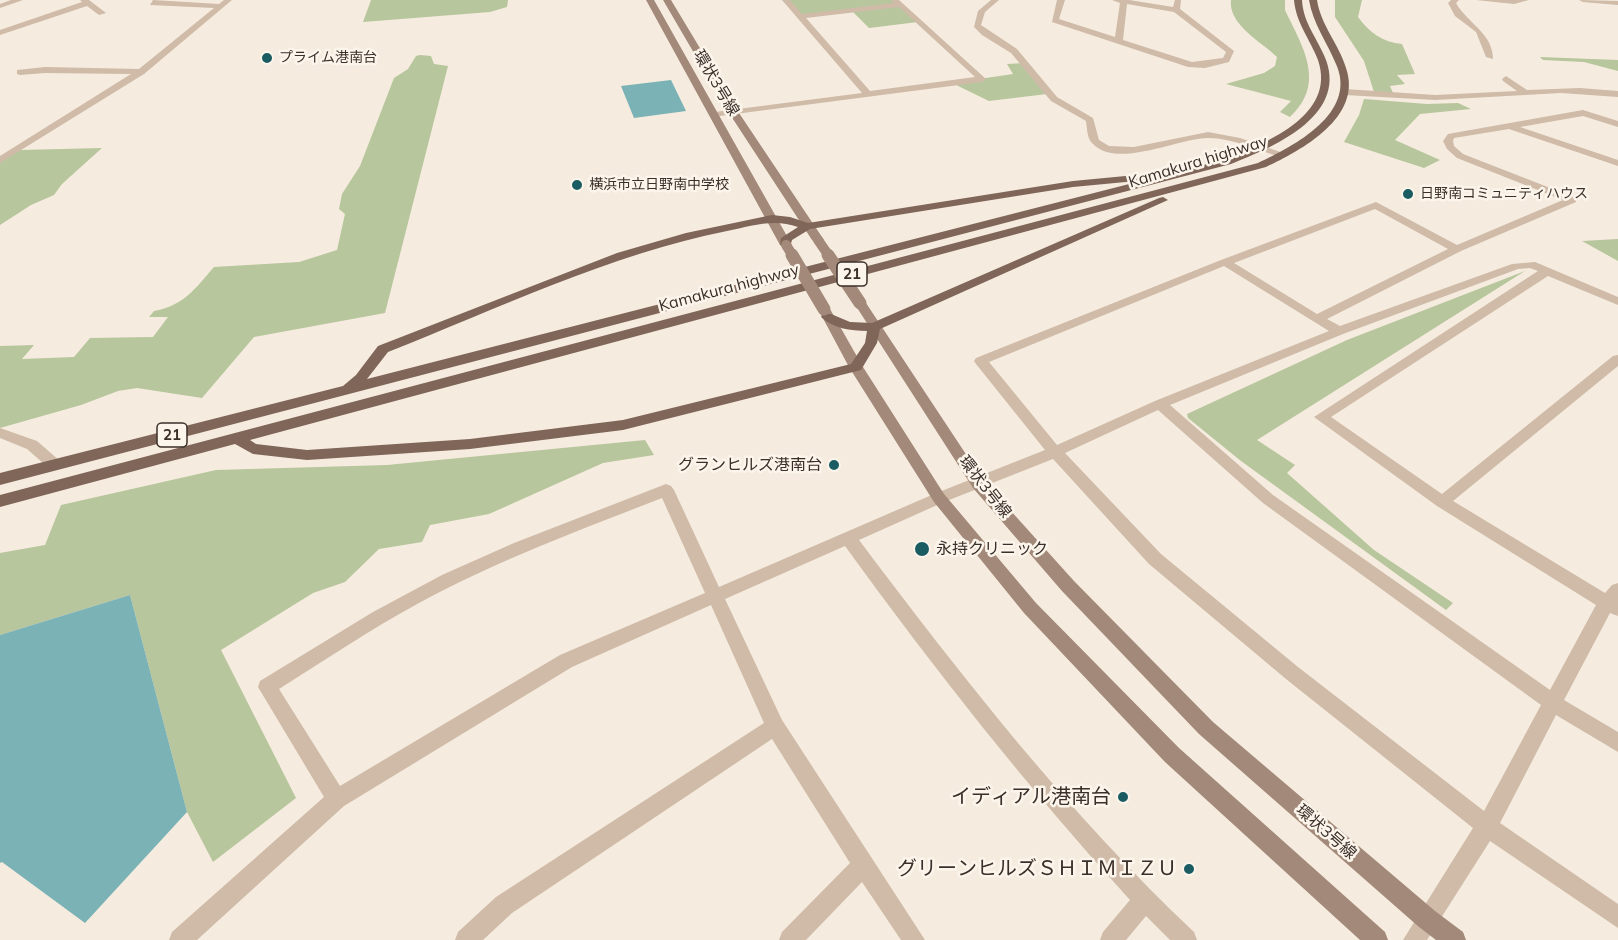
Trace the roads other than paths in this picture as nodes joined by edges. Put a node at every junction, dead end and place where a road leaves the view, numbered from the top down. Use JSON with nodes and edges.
{"nodes":[{"id":1,"x":19,"y":0,"type":"edge"},
{"id":2,"x":159,"y":0,"type":"edge"},
{"id":3,"x":228,"y":0,"type":"edge"},
{"id":4,"x":650,"y":0,"type":"edge"},
{"id":5,"x":667,"y":0,"type":"edge"},
{"id":6,"x":786,"y":0,"type":"edge"},
{"id":7,"x":995,"y":0,"type":"edge"},
{"id":8,"x":1061,"y":0,"type":"edge"},
{"id":9,"x":1178,"y":0,"type":"edge"},
{"id":10,"x":1298,"y":0,"type":"edge"},
{"id":11,"x":1313,"y":0,"type":"edge"},
{"id":12,"x":1455,"y":0,"type":"edge"},
{"id":13,"x":1480,"y":0,"type":"edge"},
{"id":14,"x":1525,"y":0,"type":"edge"},
{"id":15,"x":1583,"y":0,"type":"edge"},
{"id":16,"x":1120,"y":1,"type":"edge"},
{"id":17,"x":85,"y":2,"type":"edge"},
{"id":18,"x":898,"y":3,"type":"edge"},
{"id":19,"x":1618,"y":3,"type":"edge"},
{"id":20,"x":0,"y":6,"type":"edge"},
{"id":21,"x":218,"y":6,"type":"junction"},
{"id":22,"x":1176,"y":9,"type":"junction"},
{"id":23,"x":102,"y":14,"type":"dead end"},
{"id":24,"x":801,"y":16,"type":"junction"},
{"id":25,"x":0,"y":33,"type":"edge"},
{"id":26,"x":1119,"y":41,"type":"junction"},
{"id":27,"x":1490,"y":57,"type":"dead end"},
{"id":28,"x":21,"y":72,"type":"dead end"},
{"id":29,"x":141,"y":72,"type":"junction"},
{"id":30,"x":1506,"y":79,"type":"dead end"},
{"id":31,"x":1345,"y":92,"type":"junction"},
{"id":32,"x":867,"y":93,"type":"junction"},
{"id":33,"x":1527,"y":94,"type":"junction"},
{"id":34,"x":1618,"y":94,"type":"edge"},
{"id":35,"x":734,"y":113,"type":"junction"},
{"id":36,"x":715,"y":115,"type":"junction"},
{"id":37,"x":1618,"y":124,"type":"edge"},
{"id":38,"x":1509,"y":126,"type":"junction"},
{"id":39,"x":1261,"y":148,"type":"junction"},
{"id":40,"x":1284,"y":155,"type":"junction"},
{"id":41,"x":0,"y":160,"type":"edge"},
{"id":42,"x":1618,"y":163,"type":"edge"},
{"id":43,"x":1184,"y":173,"type":"junction"},
{"id":44,"x":1213,"y":179,"type":"junction"},
{"id":45,"x":772,"y":218,"type":"junction"},
{"id":46,"x":807,"y":226,"type":"junction"},
{"id":47,"x":786,"y":245,"type":"junction"},
{"id":48,"x":1457,"y":249,"type":"junction"},
{"id":49,"x":1225,"y":262,"type":"junction"},
{"id":50,"x":1547,"y":271,"type":"junction"},
{"id":51,"x":1618,"y":301,"type":"edge"},
{"id":52,"x":826,"y":313,"type":"junction"},
{"id":53,"x":1317,"y":319,"type":"junction"},
{"id":54,"x":874,"y":327,"type":"junction"},
{"id":55,"x":1339,"y":331,"type":"junction"},
{"id":56,"x":1618,"y":359,"type":"edge"},
{"id":57,"x":856,"y":367,"type":"junction"},
{"id":58,"x":343,"y":391,"type":"junction"},
{"id":59,"x":1160,"y":404,"type":"junction"},
{"id":60,"x":0,"y":433,"type":"edge"},
{"id":61,"x":235,"y":437,"type":"junction"},
{"id":62,"x":1055,"y":452,"type":"junction"},
{"id":63,"x":55,"y":465,"type":"junction"},
{"id":64,"x":0,"y":479,"type":"edge"},
{"id":65,"x":978,"y":484,"type":"junction"},
{"id":66,"x":939,"y":498,"type":"junction"},
{"id":67,"x":0,"y":501,"type":"edge"},
{"id":68,"x":1442,"y":502,"type":"junction"},
{"id":69,"x":848,"y":538,"type":"junction"},
{"id":70,"x":715,"y":597,"type":"junction"},
{"id":71,"x":1614,"y":601,"type":"edge"},
{"id":72,"x":1553,"y":703,"type":"junction"},
{"id":73,"x":776,"y":726,"type":"junction"},
{"id":74,"x":1618,"y":743,"type":"edge"},
{"id":75,"x":337,"y":799,"type":"junction"},
{"id":76,"x":1487,"y":826,"type":"junction"},
{"id":77,"x":863,"y":865,"type":"junction"},
{"id":78,"x":1144,"y":901,"type":"junction"},
{"id":79,"x":1618,"y":917,"type":"edge"},
{"id":80,"x":1427,"y":919,"type":"junction"},
{"id":81,"x":180,"y":940,"type":"edge"},
{"id":82,"x":466,"y":940,"type":"edge"},
{"id":83,"x":790,"y":940,"type":"edge"},
{"id":84,"x":914,"y":940,"type":"edge"},
{"id":85,"x":1111,"y":940,"type":"edge"},
{"id":86,"x":1186,"y":940,"type":"edge"},
{"id":87,"x":1377,"y":940,"type":"edge"},
{"id":88,"x":1414,"y":940,"type":"edge"},
{"id":89,"x":1455,"y":940,"type":"edge"}],
"edges":[{"from":1,"to":20,"type":"street"},
{"from":2,"to":21,"type":"street"},
{"from":3,"to":21,"type":"street"},
{"from":4,"to":36,"type":"street","name":"環状3号線"},
{"from":5,"to":35,"type":"street","name":"環状3号線"},
{"from":6,"to":24,"type":"street"},
{"from":7,"to":39,"type":"street"},
{"from":8,"to":26,"type":"street"},
{"from":9,"to":22,"type":"street"},
{"from":10,"to":39,"type":"main road","name":"Kamakura highway","number":"21"},
{"from":11,"to":31,"type":"main road"},
{"from":12,"to":27,"type":"street"},
{"from":13,"to":14,"type":"street"},
{"from":15,"to":19,"type":"street"},
{"from":16,"to":22,"type":"street"},
{"from":16,"to":26,"type":"street"},
{"from":17,"to":23,"type":"street"},
{"from":17,"to":25,"type":"street"},
{"from":18,"to":24,"type":"street"},
{"from":18,"to":32,"type":"street"},
{"from":21,"to":29,"type":"street"},
{"from":22,"to":26,"type":"street"},
{"from":24,"to":32,"type":"street"},
{"from":28,"to":29,"type":"street"},
{"from":29,"to":41,"type":"street"},
{"from":30,"to":33,"type":"street"},
{"from":31,"to":33,"type":"street"},
{"from":31,"to":40,"type":"main road","name":"Kamakura highway","number":"21"},
{"from":32,"to":35,"type":"street"},
{"from":33,"to":34,"type":"street"},
{"from":35,"to":36,"type":"street"},
{"from":35,"to":46,"type":"street","name":"環状3号線"},
{"from":36,"to":45,"type":"street","name":"環状3号線"},
{"from":37,"to":38,"type":"street"},
{"from":38,"to":42,"type":"street"},
{"from":38,"to":48,"type":"street"},
{"from":39,"to":40,"type":"street"},
{"from":39,"to":43,"type":"main road","name":"Kamakura highway","number":"21"},
{"from":40,"to":44,"type":"main road","name":"Kamakura highway","number":"21"},
{"from":43,"to":46,"type":"main road","number":"21"},
{"from":43,"to":58,"type":"main road","name":"Kamakura highway","number":"21"},
{"from":44,"to":54,"type":"main road","number":"21"},
{"from":44,"to":61,"type":"main road","name":"Kamakura highway","number":"21"},
{"from":45,"to":46,"type":"main road","number":"21"},
{"from":45,"to":47,"type":"street","name":"環状3号線"},
{"from":45,"to":58,"type":"main road","number":"21"},
{"from":46,"to":47,"type":"main road"},
{"from":46,"to":54,"type":"street","name":"環状3号線","bridge":true},
{"from":47,"to":52,"type":"street","name":"環状3号線","bridge":true},
{"from":48,"to":49,"type":"street"},
{"from":48,"to":53,"type":"street"},
{"from":49,"to":53,"type":"street"},
{"from":49,"to":62,"type":"street"},
{"from":50,"to":51,"type":"street"},
{"from":50,"to":55,"type":"street"},
{"from":50,"to":68,"type":"street"},
{"from":52,"to":54,"type":"main road","number":"21"},
{"from":52,"to":57,"type":"street","name":"環状3号線"},
{"from":53,"to":55,"type":"street"},
{"from":54,"to":57,"type":"main road"},
{"from":54,"to":65,"type":"street","name":"環状3号線"},
{"from":55,"to":59,"type":"street"},
{"from":56,"to":68,"type":"street"},
{"from":57,"to":61,"type":"main road"},
{"from":57,"to":66,"type":"street","name":"環状3号線"},
{"from":58,"to":63,"type":"main road","name":"Kamakura highway","number":"21"},
{"from":59,"to":62,"type":"street"},
{"from":59,"to":72,"type":"street"},
{"from":60,"to":63,"type":"street"},
{"from":61,"to":67,"type":"main road","name":"Kamakura highway","number":"21"},
{"from":62,"to":65,"type":"street"},
{"from":62,"to":76,"type":"street"},
{"from":63,"to":64,"type":"main road","name":"Kamakura highway","number":"21"},
{"from":65,"to":66,"type":"street"},
{"from":65,"to":80,"type":"street","name":"環状3号線"},
{"from":66,"to":69,"type":"street"},
{"from":66,"to":87,"type":"street","name":"環状3号線"},
{"from":68,"to":71,"type":"street"},
{"from":69,"to":70,"type":"street"},
{"from":69,"to":78,"type":"street"},
{"from":70,"to":73,"type":"street"},
{"from":70,"to":75,"type":"street"},
{"from":70,"to":75,"type":"street"},
{"from":71,"to":72,"type":"street"},
{"from":72,"to":74,"type":"street"},
{"from":72,"to":76,"type":"street"},
{"from":73,"to":77,"type":"street"},
{"from":73,"to":82,"type":"street"},
{"from":75,"to":81,"type":"street"},
{"from":76,"to":79,"type":"street"},
{"from":76,"to":80,"type":"street"},
{"from":77,"to":83,"type":"street"},
{"from":77,"to":84,"type":"street"},
{"from":78,"to":85,"type":"street"},
{"from":78,"to":86,"type":"street"},
{"from":80,"to":88,"type":"street"},
{"from":80,"to":89,"type":"street","name":"環状3号線"}]}
